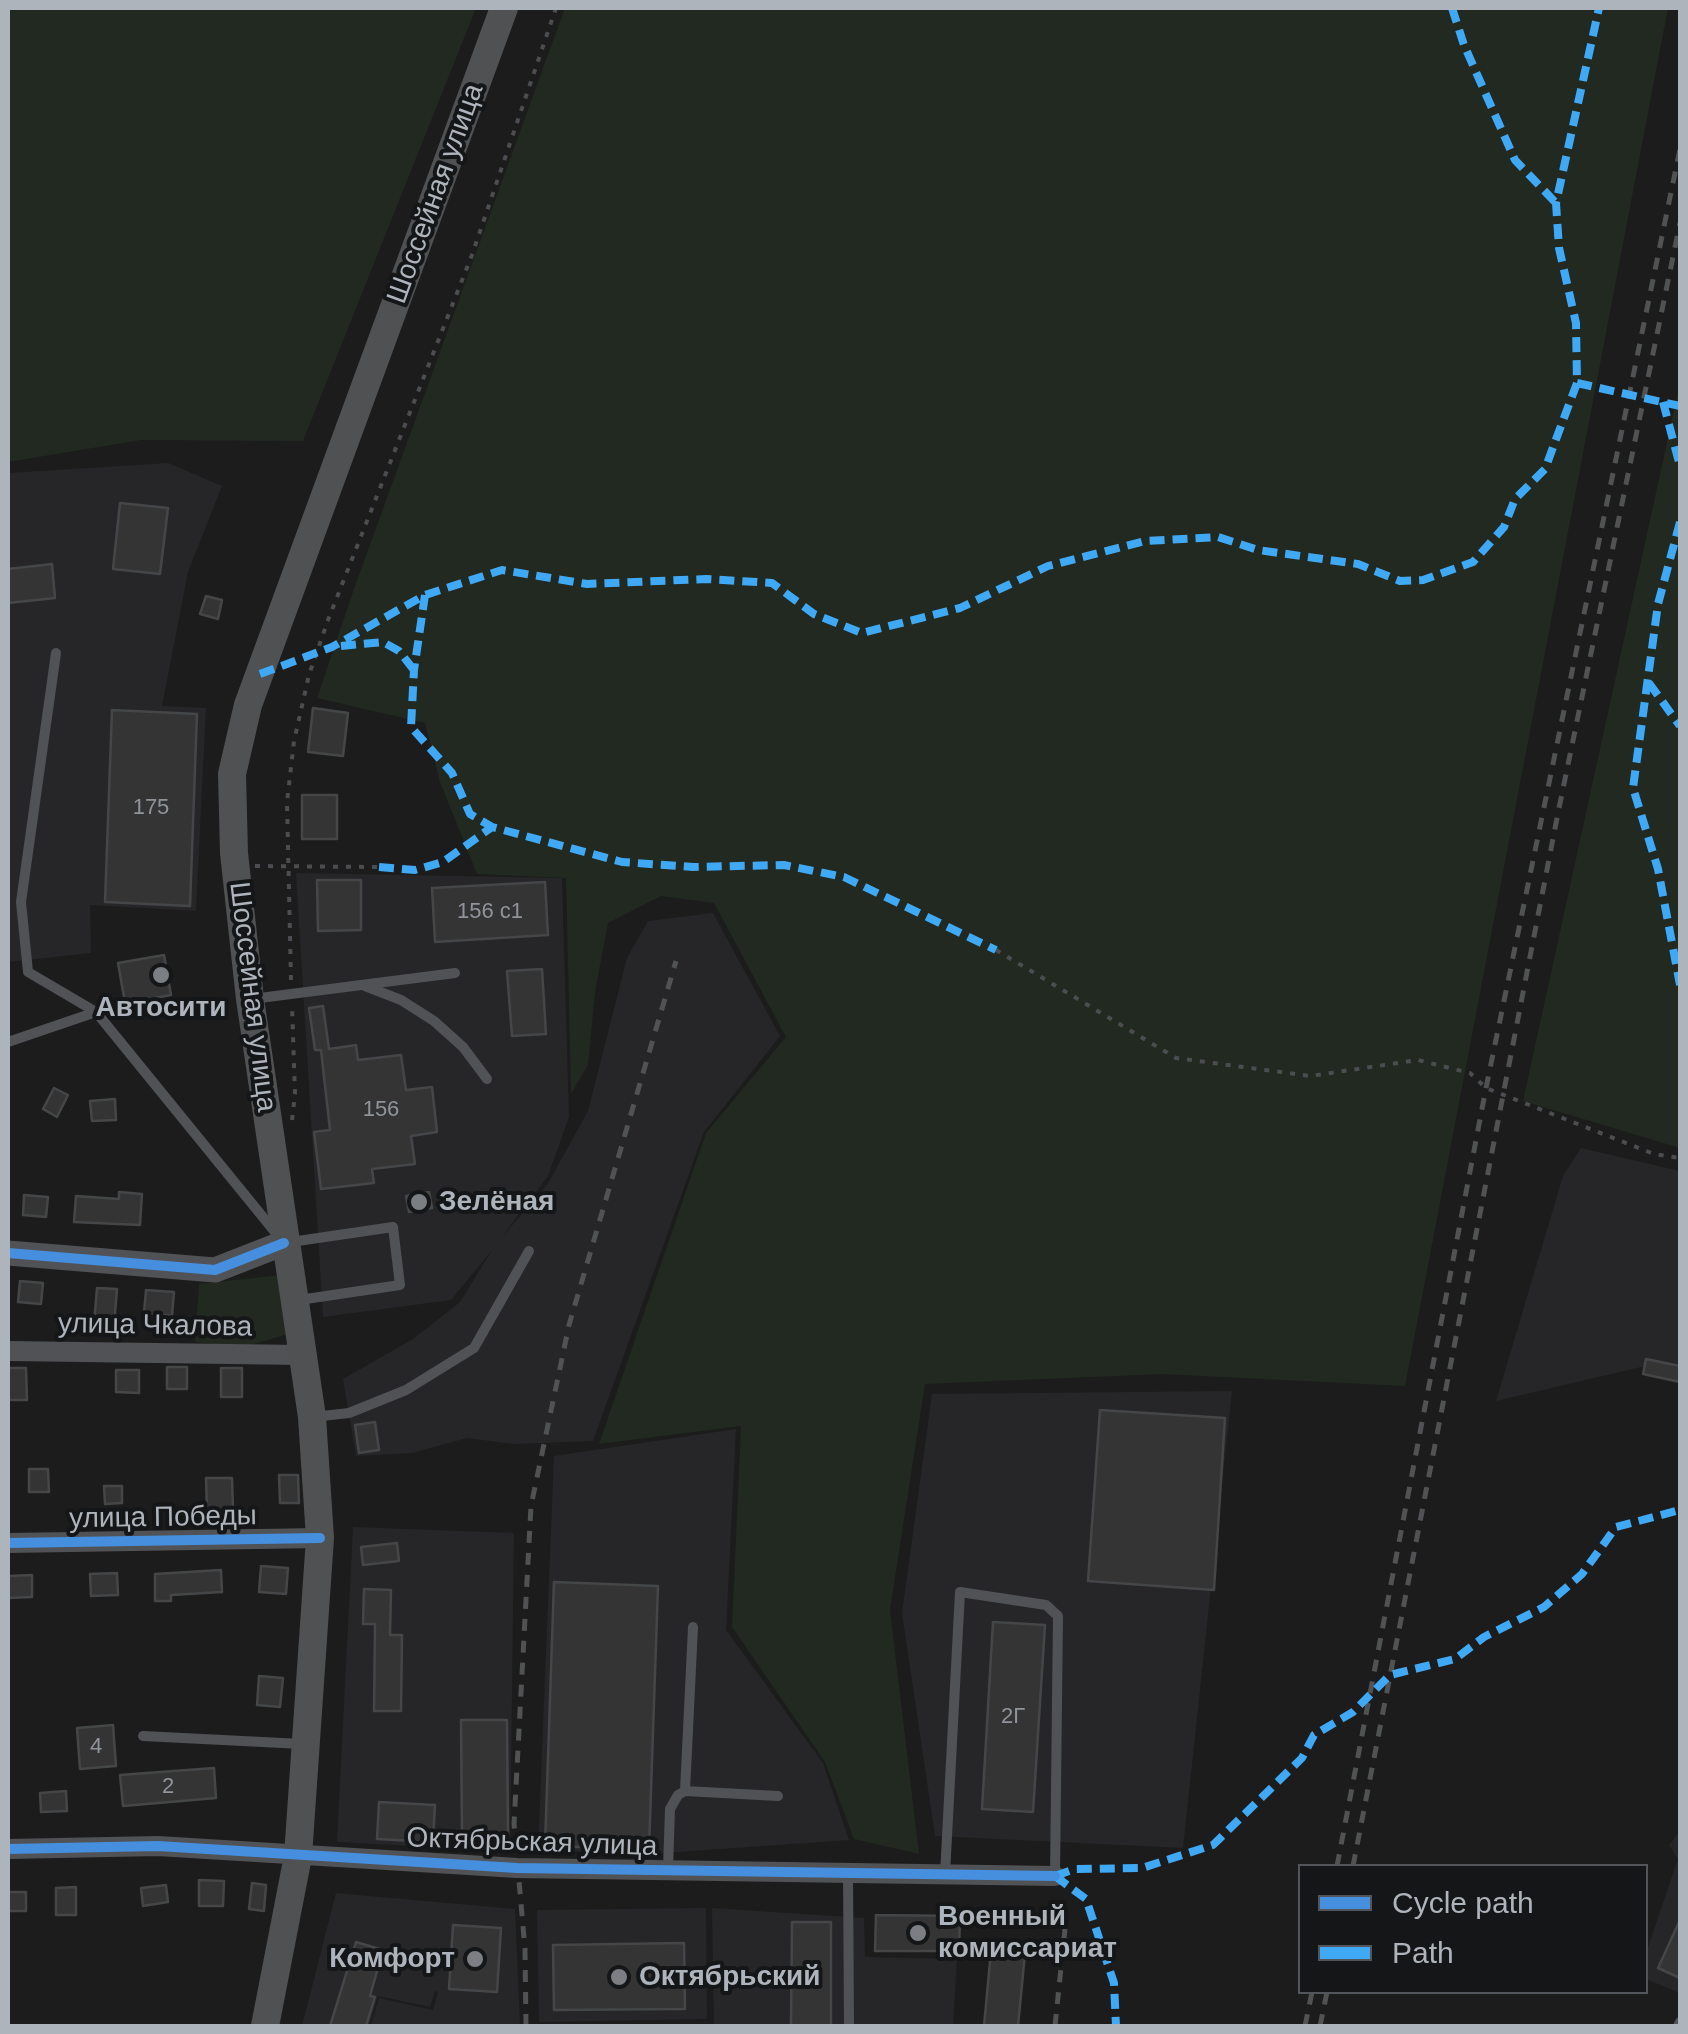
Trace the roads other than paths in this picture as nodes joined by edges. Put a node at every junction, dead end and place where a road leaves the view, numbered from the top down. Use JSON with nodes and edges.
{"nodes":[{"id":1,"x":504,"y":8,"type":"edge"},
{"id":2,"x":56,"y":653,"type":"dead end"},
{"id":3,"x":455,"y":973,"type":"dead end"},
{"id":4,"x":364,"y":985,"type":"junction"},
{"id":5,"x":250,"y":999,"type":"junction"},
{"id":6,"x":96,"y":1012,"type":"junction"},
{"id":7,"x":8,"y":1042,"type":"edge"},
{"id":8,"x":487,"y":1079,"type":"dead end"},
{"id":9,"x":284,"y":1243,"type":"junction"},
{"id":10,"x":529,"y":1251,"type":"dead end"},
{"id":11,"x":8,"y":1253,"type":"edge"},
{"id":12,"x":294,"y":1301,"type":"junction"},
{"id":13,"x":8,"y":1351,"type":"edge"},
{"id":14,"x":302,"y":1355,"type":"junction"},
{"id":15,"x":312,"y":1417,"type":"junction"},
{"id":16,"x":320,"y":1538,"type":"junction"},
{"id":17,"x":8,"y":1543,"type":"edge"},
{"id":18,"x":693,"y":1627,"type":"dead end"},
{"id":19,"x":143,"y":1736,"type":"dead end"},
{"id":20,"x":306,"y":1744,"type":"junction"},
{"id":21,"x":685,"y":1791,"type":"junction"},
{"id":22,"x":778,"y":1796,"type":"dead end"},
{"id":23,"x":8,"y":1848,"type":"edge"},
{"id":24,"x":298,"y":1856,"type":"junction"},
{"id":25,"x":668,"y":1870,"type":"junction"},
{"id":26,"x":848,"y":1873,"type":"junction"},
{"id":27,"x":945,"y":1874,"type":"junction"},
{"id":28,"x":1056,"y":1876,"type":"joint"},
{"id":29,"x":265,"y":2026,"type":"edge"},
{"id":30,"x":849,"y":2026,"type":"edge"}],
"edges":[{"from":1,"to":5,"type":"main road","name":"Шоссейная улица"},
{"from":2,"to":6,"type":"lane"},
{"from":3,"to":4,"type":"lane"},
{"from":4,"to":5,"type":"lane"},
{"from":4,"to":8,"type":"lane"},
{"from":5,"to":9,"type":"main road","name":"Шоссейная улица"},
{"from":6,"to":7,"type":"lane"},
{"from":6,"to":9,"type":"lane"},
{"from":9,"to":11,"type":"street"},
{"from":9,"to":12,"type":"main road","name":"Шоссейная улица"},
{"from":9,"to":12,"type":"lane"},
{"from":10,"to":15,"type":"lane"},
{"from":12,"to":14,"type":"main road","name":"Шоссейная улица"},
{"from":13,"to":14,"type":"street","name":"улица Чкалова"},
{"from":14,"to":15,"type":"main road","name":"Шоссейная улица"},
{"from":15,"to":16,"type":"main road","name":"Шоссейная улица"},
{"from":16,"to":17,"type":"street","name":"улица Победы"},
{"from":16,"to":20,"type":"main road","name":"Шоссейная улица"},
{"from":18,"to":21,"type":"lane"},
{"from":19,"to":20,"type":"lane"},
{"from":20,"to":24,"type":"main road","name":"Шоссейная улица"},
{"from":21,"to":22,"type":"lane"},
{"from":21,"to":25,"type":"lane"},
{"from":23,"to":24,"type":"street","name":"Октябрьская улица"},
{"from":24,"to":25,"type":"street","name":"Октябрьская улица"},
{"from":24,"to":29,"type":"main road","name":"Шоссейная улица"},
{"from":25,"to":26,"type":"street","name":"Октябрьская улица"},
{"from":26,"to":27,"type":"street","name":"Октябрьская улица"},
{"from":26,"to":30,"type":"lane"},
{"from":27,"to":28,"type":"street","name":"Октябрьская улица"},
{"from":27,"to":28,"type":"lane"}]}
